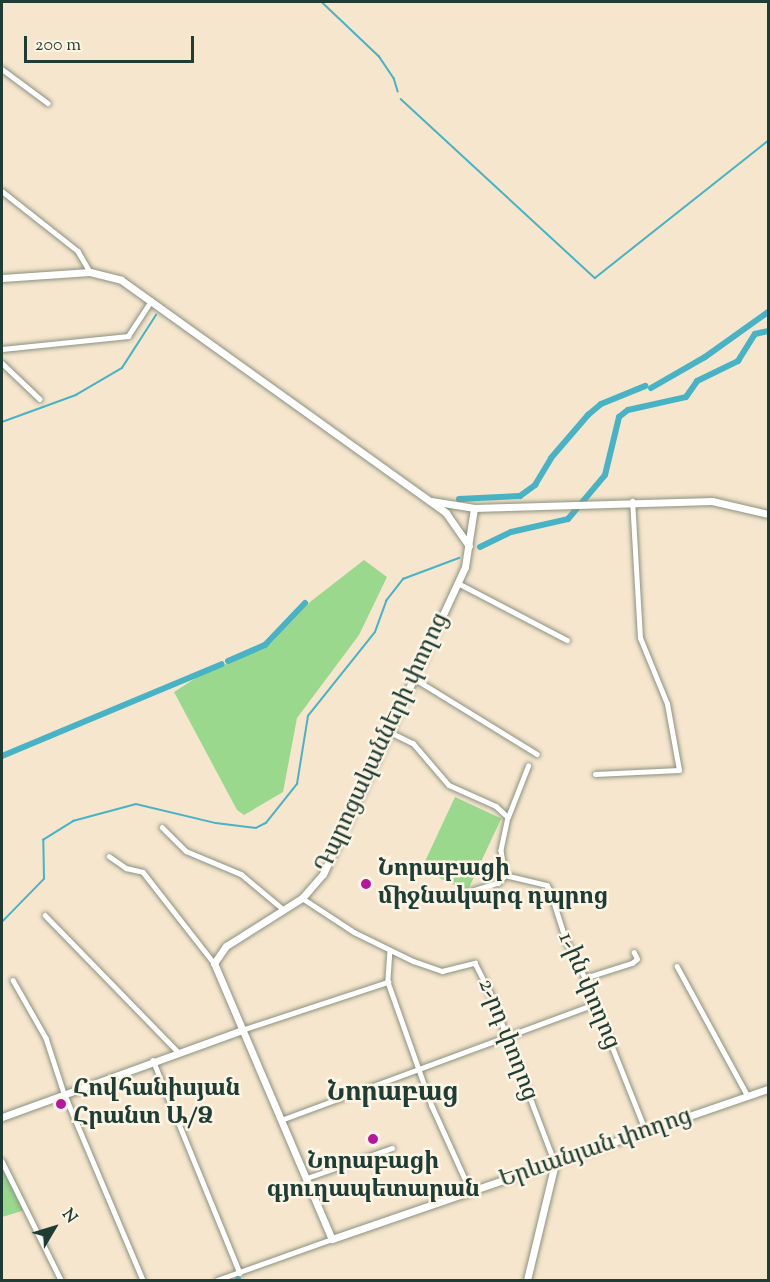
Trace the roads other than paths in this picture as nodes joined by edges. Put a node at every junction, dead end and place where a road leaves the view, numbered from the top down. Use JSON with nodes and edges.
{"nodes":[{"id":1,"x":2,"y":69,"type":"edge"},
{"id":2,"x":48,"y":103,"type":"dead end"},
{"id":3,"x":2,"y":191,"type":"edge"},
{"id":4,"x":90,"y":272,"type":"junction"},
{"id":5,"x":2,"y":278,"type":"edge"},
{"id":6,"x":151,"y":301,"type":"junction"},
{"id":7,"x":2,"y":348,"type":"edge"},
{"id":8,"x":2,"y":363,"type":"edge"},
{"id":9,"x":40,"y":399,"type":"dead end"},
{"id":10,"x":428,"y":500,"type":"junction"},
{"id":11,"x":632,"y":501,"type":"junction"},
{"id":12,"x":474,"y":507,"type":"junction"},
{"id":13,"x":768,"y":514,"type":"edge"},
{"id":14,"x":470,"y":546,"type":"junction"},
{"id":15,"x":457,"y":583,"type":"junction"},
{"id":16,"x":567,"y":640,"type":"dead end"},
{"id":17,"x":415,"y":679,"type":"junction"},
{"id":18,"x":390,"y":732,"type":"junction"},
{"id":19,"x":537,"y":754,"type":"dead end"},
{"id":20,"x":528,"y":766,"type":"dead end"},
{"id":21,"x":595,"y":774,"type":"dead end"},
{"id":22,"x":508,"y":817,"type":"junction"},
{"id":23,"x":162,"y":827,"type":"dead end"},
{"id":24,"x":109,"y":856,"type":"dead end"},
{"id":25,"x":505,"y":875,"type":"junction"},
{"id":26,"x":471,"y":891,"type":"dead end"},
{"id":27,"x":302,"y":898,"type":"junction"},
{"id":28,"x":284,"y":910,"type":"junction"},
{"id":29,"x":45,"y":915,"type":"dead end"},
{"id":30,"x":390,"y":950,"type":"junction"},
{"id":31,"x":633,"y":953,"type":"dead end"},
{"id":32,"x":214,"y":963,"type":"junction"},
{"id":33,"x":677,"y":966,"type":"dead end"},
{"id":34,"x":585,"y":978,"type":"junction"},
{"id":35,"x":13,"y":980,"type":"dead end"},
{"id":36,"x":388,"y":982,"type":"junction"},
{"id":37,"x":595,"y":1004,"type":"junction"},
{"id":38,"x":242,"y":1030,"type":"junction"},
{"id":39,"x":505,"y":1037,"type":"junction"},
{"id":40,"x":178,"y":1052,"type":"junction"},
{"id":41,"x":153,"y":1060,"type":"junction"},
{"id":42,"x":418,"y":1068,"type":"junction"},
{"id":43,"x":768,"y":1089,"type":"edge"},
{"id":44,"x":64,"y":1093,"type":"junction"},
{"id":45,"x":748,"y":1096,"type":"junction"},
{"id":46,"x":2,"y":1117,"type":"edge"},
{"id":47,"x":281,"y":1120,"type":"junction"},
{"id":48,"x":646,"y":1131,"type":"junction"},
{"id":49,"x":392,"y":1148,"type":"dead end"},
{"id":50,"x":2,"y":1161,"type":"edge"},
{"id":51,"x":555,"y":1163,"type":"junction"},
{"id":52,"x":307,"y":1178,"type":"junction"},
{"id":53,"x":471,"y":1192,"type":"junction"},
{"id":54,"x":332,"y":1239,"type":"junction"},
{"id":55,"x":240,"y":1273,"type":"junction"},
{"id":56,"x":61,"y":1281,"type":"edge"},
{"id":57,"x":143,"y":1281,"type":"edge"},
{"id":58,"x":217,"y":1281,"type":"edge"},
{"id":59,"x":527,"y":1281,"type":"edge"}],
"edges":[{"from":1,"to":2,"type":"street"},
{"from":3,"to":4,"type":"street"},
{"from":4,"to":5,"type":"main road"},
{"from":4,"to":6,"type":"main road"},
{"from":6,"to":7,"type":"street"},
{"from":6,"to":10,"type":"main road"},
{"from":8,"to":9,"type":"street"},
{"from":10,"to":12,"type":"main road"},
{"from":10,"to":14,"type":"main road"},
{"from":11,"to":12,"type":"main road"},
{"from":11,"to":13,"type":"main road"},
{"from":11,"to":21,"type":"street"},
{"from":12,"to":14,"type":"main road","name":"Դպրոցականների փողոց"},
{"from":14,"to":15,"type":"main road","name":"Դպրոցականների փողոց"},
{"from":15,"to":16,"type":"street"},
{"from":15,"to":17,"type":"main road","name":"Դպրոցականների փողոց"},
{"from":17,"to":18,"type":"main road","name":"Դպրոցականների փողոց"},
{"from":17,"to":19,"type":"street"},
{"from":18,"to":22,"type":"street"},
{"from":18,"to":27,"type":"main road","name":"Դպրոցականների փողոց"},
{"from":20,"to":22,"type":"street"},
{"from":22,"to":25,"type":"street"},
{"from":23,"to":28,"type":"street"},
{"from":24,"to":32,"type":"street"},
{"from":25,"to":26,"type":"street"},
{"from":25,"to":34,"type":"street","name":"1-ին փողոց"},
{"from":27,"to":28,"type":"main road","name":"Դպրոցականների փողոց"},
{"from":27,"to":30,"type":"street","name":"2-րդ փողոց"},
{"from":28,"to":32,"type":"main road","name":"Դպրոցականների փողոց"},
{"from":29,"to":40,"type":"street"},
{"from":30,"to":36,"type":"street"},
{"from":30,"to":39,"type":"street","name":"2-րդ փողոց"},
{"from":31,"to":34,"type":"street"},
{"from":32,"to":38,"type":"main road"},
{"from":33,"to":45,"type":"street"},
{"from":34,"to":37,"type":"street","name":"1-ին փողոց"},
{"from":35,"to":44,"type":"street"},
{"from":36,"to":38,"type":"street"},
{"from":36,"to":42,"type":"street"},
{"from":37,"to":39,"type":"street"},
{"from":37,"to":48,"type":"street","name":"1-ին փողոց"},
{"from":38,"to":40,"type":"main road"},
{"from":38,"to":47,"type":"main road"},
{"from":39,"to":42,"type":"street"},
{"from":39,"to":51,"type":"street","name":"2-րդ փողոց"},
{"from":40,"to":41,"type":"main road"},
{"from":41,"to":44,"type":"main road"},
{"from":41,"to":55,"type":"street"},
{"from":42,"to":47,"type":"street"},
{"from":42,"to":53,"type":"street"},
{"from":43,"to":45,"type":"main road","name":"Երևանյան փողոց"},
{"from":44,"to":46,"type":"main road"},
{"from":44,"to":57,"type":"street"},
{"from":45,"to":48,"type":"main road","name":"Երևանյան փողոց"},
{"from":47,"to":52,"type":"main road"},
{"from":48,"to":51,"type":"main road","name":"Երևանյան փողոց"},
{"from":49,"to":52,"type":"street"},
{"from":50,"to":56,"type":"street"},
{"from":51,"to":53,"type":"main road","name":"Երևանյան փողոց"},
{"from":51,"to":59,"type":"main road"},
{"from":52,"to":54,"type":"main road"},
{"from":53,"to":54,"type":"main road","name":"Երևանյան փողոց"},
{"from":54,"to":55,"type":"street"},
{"from":55,"to":58,"type":"street"}]}
